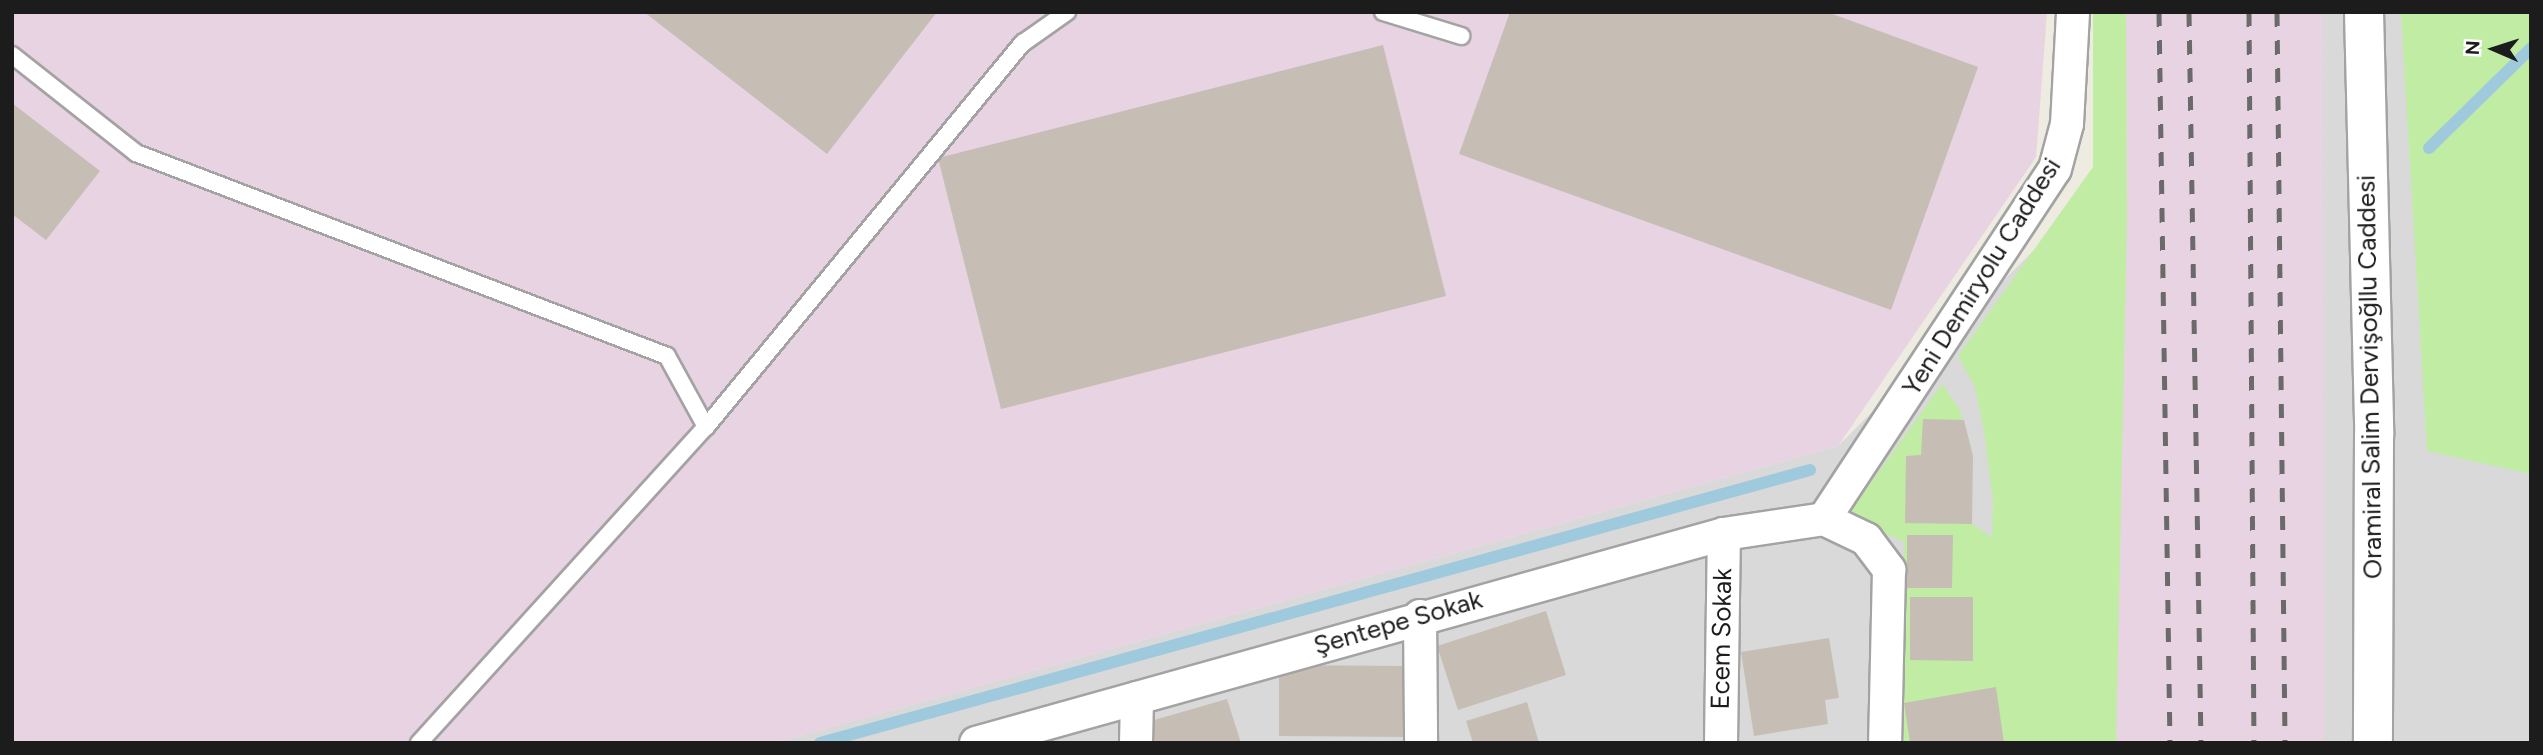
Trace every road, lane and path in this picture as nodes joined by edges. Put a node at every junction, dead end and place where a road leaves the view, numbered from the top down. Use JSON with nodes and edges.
{"nodes":[{"id":1,"x":1067,"y":12,"type":"edge"},
{"id":2,"x":1383,"y":12,"type":"edge"},
{"id":3,"x":2073,"y":12,"type":"edge"},
{"id":4,"x":2364,"y":12,"type":"edge"},
{"id":5,"x":1461,"y":36,"type":"dead end"},
{"id":6,"x":12,"y":55,"type":"edge"},
{"id":7,"x":706,"y":427,"type":"junction"},
{"id":8,"x":1824,"y":519,"type":"junction"},
{"id":9,"x":1724,"y":534,"type":"junction"},
{"id":10,"x":1420,"y":616,"type":"junction"},
{"id":11,"x":1137,"y":698,"type":"junction"},
{"id":12,"x":419,"y":743,"type":"edge"},
{"id":13,"x":976,"y":743,"type":"edge"},
{"id":14,"x":1136,"y":743,"type":"edge"},
{"id":15,"x":1421,"y":743,"type":"edge"},
{"id":16,"x":1721,"y":743,"type":"edge"},
{"id":17,"x":1885,"y":743,"type":"edge"},
{"id":18,"x":2372,"y":743,"type":"edge"}],
"edges":[{"from":1,"to":7,"type":"lane"},
{"from":2,"to":5,"type":"lane"},
{"from":3,"to":8,"type":"street","name":"Yeni Demiryolu Caddesi"},
{"from":4,"to":18,"type":"street","name":"Oramiral Salim Dervişoğllu Caddesi"},
{"from":6,"to":7,"type":"lane"},
{"from":7,"to":12,"type":"lane"},
{"from":8,"to":9,"type":"street","name":"Şentepe Sokak"},
{"from":8,"to":17,"type":"street"},
{"from":9,"to":10,"type":"street","name":"Şentepe Sokak"},
{"from":9,"to":16,"type":"street","name":"Ecem Sokak"},
{"from":10,"to":11,"type":"street","name":"Şentepe Sokak"},
{"from":10,"to":15,"type":"street"},
{"from":11,"to":13,"type":"street","name":"Şentepe Sokak"},
{"from":11,"to":14,"type":"street"}]}
